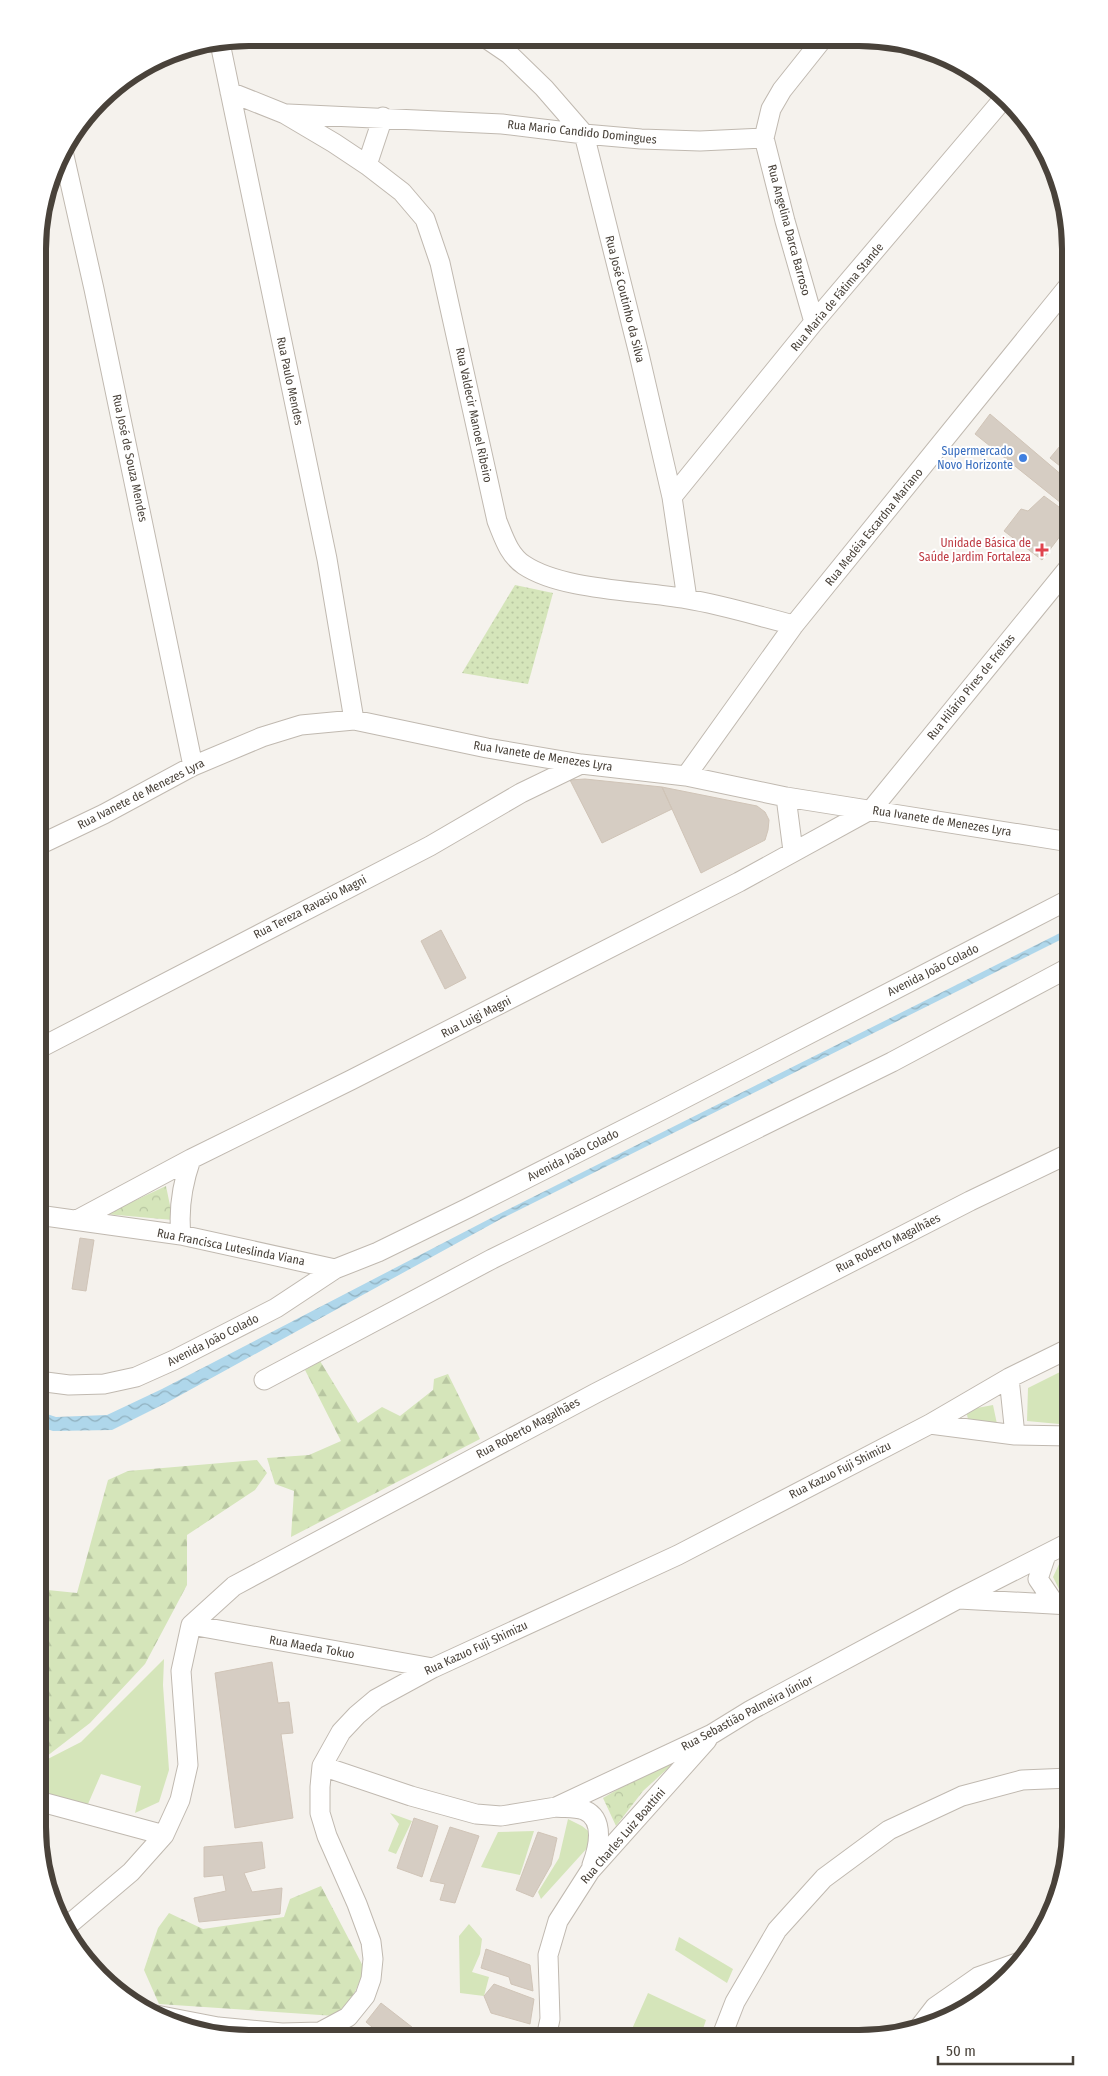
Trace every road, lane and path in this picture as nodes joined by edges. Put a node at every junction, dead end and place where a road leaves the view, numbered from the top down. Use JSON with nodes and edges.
{"nodes":[{"id":1,"x":498,"y":46,"type":"edge"},
{"id":2,"x":817,"y":46,"type":"edge"},
{"id":3,"x":221,"y":48,"type":"edge"},
{"id":4,"x":230,"y":92,"type":"junction"},
{"id":5,"x":999,"y":103,"type":"edge"},
{"id":6,"x":285,"y":114,"type":"junction"},
{"id":7,"x":383,"y":117,"type":"junction"},
{"id":8,"x":584,"y":134,"type":"junction"},
{"id":9,"x":764,"y":138,"type":"junction"},
{"id":10,"x":66,"y":163,"type":"edge"},
{"id":11,"x":367,"y":164,"type":"junction"},
{"id":12,"x":1062,"y":294,"type":"edge"},
{"id":13,"x":814,"y":322,"type":"junction"},
{"id":14,"x":672,"y":497,"type":"junction"},
{"id":15,"x":1062,"y":576,"type":"edge"},
{"id":16,"x":687,"y":599,"type":"junction"},
{"id":17,"x":794,"y":625,"type":"junction"},
{"id":18,"x":354,"y":720,"type":"junction"},
{"id":19,"x":581,"y":764,"type":"junction"},
{"id":20,"x":193,"y":766,"type":"junction"},
{"id":21,"x":686,"y":776,"type":"junction"},
{"id":22,"x":786,"y":797,"type":"junction"},
{"id":23,"x":872,"y":809,"type":"junction"},
{"id":24,"x":1062,"y":841,"type":"edge"},
{"id":25,"x":46,"y":842,"type":"edge"},
{"id":26,"x":793,"y":851,"type":"junction"},
{"id":27,"x":1062,"y":903,"type":"edge"},
{"id":28,"x":1062,"y":971,"type":"edge"},
{"id":29,"x":46,"y":1045,"type":"edge"},
{"id":30,"x":1062,"y":1157,"type":"edge"},
{"id":31,"x":191,"y":1159,"type":"junction"},
{"id":32,"x":46,"y":1216,"type":"edge"},
{"id":33,"x":77,"y":1220,"type":"junction"},
{"id":34,"x":181,"y":1235,"type":"junction"},
{"id":35,"x":335,"y":1269,"type":"junction"},
{"id":36,"x":1062,"y":1352,"type":"edge"},
{"id":37,"x":1009,"y":1378,"type":"junction"},
{"id":38,"x":264,"y":1380,"type":"dead end"},
{"id":39,"x":46,"y":1382,"type":"edge"},
{"id":40,"x":930,"y":1424,"type":"junction"},
{"id":41,"x":1015,"y":1435,"type":"junction"},
{"id":42,"x":1062,"y":1436,"type":"edge"},
{"id":43,"x":1062,"y":1546,"type":"edge"},
{"id":44,"x":1046,"y":1555,"type":"junction"},
{"id":45,"x":958,"y":1599,"type":"junction"},
{"id":46,"x":1062,"y":1604,"type":"edge"},
{"id":47,"x":1062,"y":1605,"type":"edge"},
{"id":48,"x":191,"y":1625,"type":"junction"},
{"id":49,"x":433,"y":1668,"type":"junction"},
{"id":50,"x":712,"y":1734,"type":"junction"},
{"id":51,"x":322,"y":1766,"type":"junction"},
{"id":52,"x":1062,"y":1778,"type":"edge"},
{"id":53,"x":46,"y":1803,"type":"edge"},
{"id":54,"x":556,"y":1807,"type":"junction"},
{"id":55,"x":164,"y":1835,"type":"junction"},
{"id":56,"x":590,"y":1871,"type":"junction"},
{"id":57,"x":70,"y":1922,"type":"edge"},
{"id":58,"x":1005,"y":1967,"type":"edge"},
{"id":59,"x":927,"y":2018,"type":"edge"},
{"id":60,"x":196,"y":2023,"type":"edge"},
{"id":61,"x":250,"y":2030,"type":"edge"},
{"id":62,"x":324,"y":2030,"type":"edge"},
{"id":63,"x":548,"y":2030,"type":"edge"},
{"id":64,"x":724,"y":2030,"type":"edge"}],
"edges":[{"from":1,"to":8,"type":"street","name":"Rua José Coutinho da Silva"},
{"from":2,"to":9,"type":"street"},
{"from":3,"to":4,"type":"street","name":"Rua Paulo Mendes"},
{"from":4,"to":6,"type":"street","name":"Rua Valdecir Manoel Ribeiro"},
{"from":4,"to":18,"type":"street","name":"Rua Paulo Mendes"},
{"from":5,"to":13,"type":"street","name":"Rua Maria de Fátima Stande"},
{"from":6,"to":7,"type":"street","name":"Rua Mario Candido Domingues"},
{"from":6,"to":11,"type":"street","name":"Rua Valdecir Manoel Ribeiro"},
{"from":7,"to":8,"type":"street","name":"Rua Mario Candido Domingues"},
{"from":7,"to":11,"type":"street"},
{"from":8,"to":9,"type":"street","name":"Rua Mario Candido Domingues"},
{"from":8,"to":14,"type":"street","name":"Rua José Coutinho da Silva"},
{"from":9,"to":13,"type":"street","name":"Rua Angelina Darca Barroso"},
{"from":10,"to":20,"type":"street","name":"Rua José de Souza Mendes"},
{"from":11,"to":16,"type":"street","name":"Rua Valdecir Manoel Ribeiro"},
{"from":12,"to":17,"type":"street","name":"Rua Medéia Escardna Mariano"},
{"from":13,"to":14,"type":"street","name":"Rua Maria de Fátima Stande"},
{"from":14,"to":16,"type":"street","name":"Rua José Coutinho da Silva"},
{"from":15,"to":23,"type":"street","name":"Rua Hilário Pires de Freitas"},
{"from":16,"to":17,"type":"street","name":"Rua Valdecir Manoel Ribeiro"},
{"from":17,"to":21,"type":"street","name":"Rua Medéia Escardna Mariano"},
{"from":18,"to":19,"type":"street","name":"Rua Ivanete de Menezes Lyra"},
{"from":18,"to":20,"type":"street","name":"Rua Ivanete de Menezes Lyra"},
{"from":19,"to":21,"type":"street","name":"Rua Ivanete de Menezes Lyra"},
{"from":19,"to":29,"type":"street","name":"Rua Tereza Ravasio Magni"},
{"from":20,"to":25,"type":"street","name":"Rua Ivanete de Menezes Lyra"},
{"from":21,"to":22,"type":"street","name":"Rua Ivanete de Menezes Lyra"},
{"from":22,"to":23,"type":"street","name":"Rua Ivanete de Menezes Lyra"},
{"from":22,"to":26,"type":"street"},
{"from":23,"to":24,"type":"street","name":"Rua Ivanete de Menezes Lyra"},
{"from":23,"to":26,"type":"street","name":"Rua Luigi Magni"},
{"from":26,"to":31,"type":"street","name":"Rua Luigi Magni"},
{"from":27,"to":35,"type":"street","name":"Avenida João Colado"},
{"from":28,"to":38,"type":"street"},
{"from":30,"to":48,"type":"street","name":"Rua Roberto Magalhães"},
{"from":31,"to":33,"type":"street","name":"Rua Luigi Magni"},
{"from":31,"to":34,"type":"street"},
{"from":32,"to":33,"type":"street","name":"Rua Francisca Luteslinda Viana"},
{"from":33,"to":34,"type":"street","name":"Rua Francisca Luteslinda Viana"},
{"from":34,"to":35,"type":"street","name":"Rua Francisca Luteslinda Viana"},
{"from":35,"to":39,"type":"street","name":"Avenida João Colado"},
{"from":36,"to":37,"type":"street","name":"Rua Kazuo Fuji Shimizu"},
{"from":37,"to":40,"type":"street","name":"Rua Kazuo Fuji Shimizu"},
{"from":37,"to":41,"type":"street"},
{"from":40,"to":41,"type":"street"},
{"from":40,"to":49,"type":"street","name":"Rua Kazuo Fuji Shimizu"},
{"from":41,"to":42,"type":"street"},
{"from":43,"to":44,"type":"street","name":"Rua Sebastião Palmeira Júnior"},
{"from":44,"to":45,"type":"street","name":"Rua Sebastião Palmeira Júnior"},
{"from":44,"to":46,"type":"street"},
{"from":45,"to":47,"type":"street"},
{"from":45,"to":50,"type":"street","name":"Rua Sebastião Palmeira Júnior"},
{"from":48,"to":49,"type":"street","name":"Rua Maeda Tokuo"},
{"from":48,"to":55,"type":"street"},
{"from":49,"to":51,"type":"street","name":"Rua Kazuo Fuji Shimizu"},
{"from":50,"to":54,"type":"street","name":"Rua Sebastião Palmeira Júnior"},
{"from":50,"to":56,"type":"street","name":"Rua Charles Luiz Boattini"},
{"from":51,"to":54,"type":"street","name":"Rua Sebastião Palmeira Júnior"},
{"from":51,"to":62,"type":"street","name":"Rua Kazuo Fuji Shimizu"},
{"from":52,"to":64,"type":"street"},
{"from":53,"to":55,"type":"street"},
{"from":54,"to":56,"type":"street"},
{"from":55,"to":57,"type":"street"},
{"from":56,"to":63,"type":"street","name":"Rua Charles Luiz Boattini"},
{"from":58,"to":59,"type":"street"},
{"from":60,"to":61,"type":"street","name":"Rua Kazuo Fuji Shimizu"}]}
